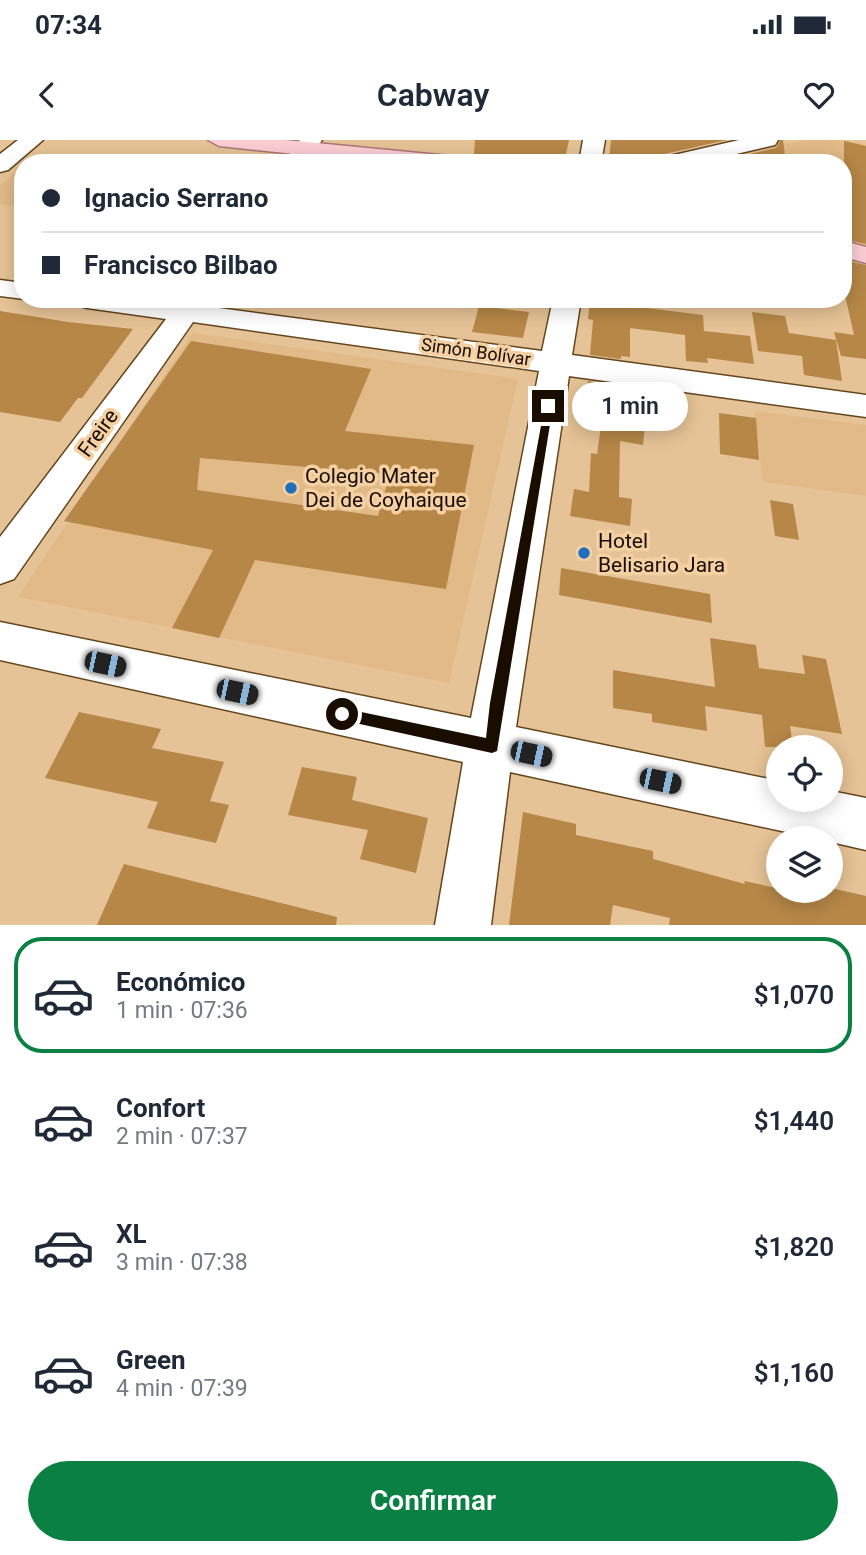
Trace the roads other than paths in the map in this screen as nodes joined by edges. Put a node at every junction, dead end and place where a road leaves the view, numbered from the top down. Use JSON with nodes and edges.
{"nodes":[{"id":1,"x":32,"y":140,"type":"edge"},
{"id":2,"x":219,"y":140,"type":"edge"},
{"id":3,"x":767,"y":140,"type":"edge"},
{"id":4,"x":304,"y":150,"type":"edge"},
{"id":5,"x":14,"y":154,"type":"edge"},
{"id":6,"x":14,"y":154,"type":"edge"},
{"id":7,"x":349,"y":154,"type":"edge"},
{"id":8,"x":707,"y":154,"type":"edge"},
{"id":9,"x":0,"y":165,"type":"edge"},
{"id":10,"x":189,"y":308,"type":"edge"},
{"id":11,"x":203,"y":308,"type":"edge"},
{"id":12,"x":565,"y":308,"type":"edge"},
{"id":13,"x":556,"y":363,"type":"junction"},
{"id":14,"x":866,"y":406,"type":"edge"},
{"id":15,"x":0,"y":567,"type":"edge"},
{"id":16,"x":0,"y":641,"type":"edge"},
{"id":17,"x":492,"y":746,"type":"junction"},
{"id":18,"x":866,"y":824,"type":"edge"},
{"id":19,"x":463,"y":925,"type":"edge"}],
"edges":[{"from":1,"to":5,"type":"street"},
{"from":2,"to":4,"type":"main road"},
{"from":3,"to":8,"type":"street"},
{"from":4,"to":7,"type":"main road"},
{"from":6,"to":9,"type":"street"},
{"from":10,"to":15,"type":"street","name":"Freire"},
{"from":11,"to":13,"type":"street","name":"Simón Bolívar"},
{"from":12,"to":13,"type":"street"},
{"from":13,"to":14,"type":"street","name":"Simón Bolívar"},
{"from":13,"to":17,"type":"street"},
{"from":16,"to":17,"type":"street"},
{"from":17,"to":18,"type":"street"},
{"from":17,"to":19,"type":"street"}]}
